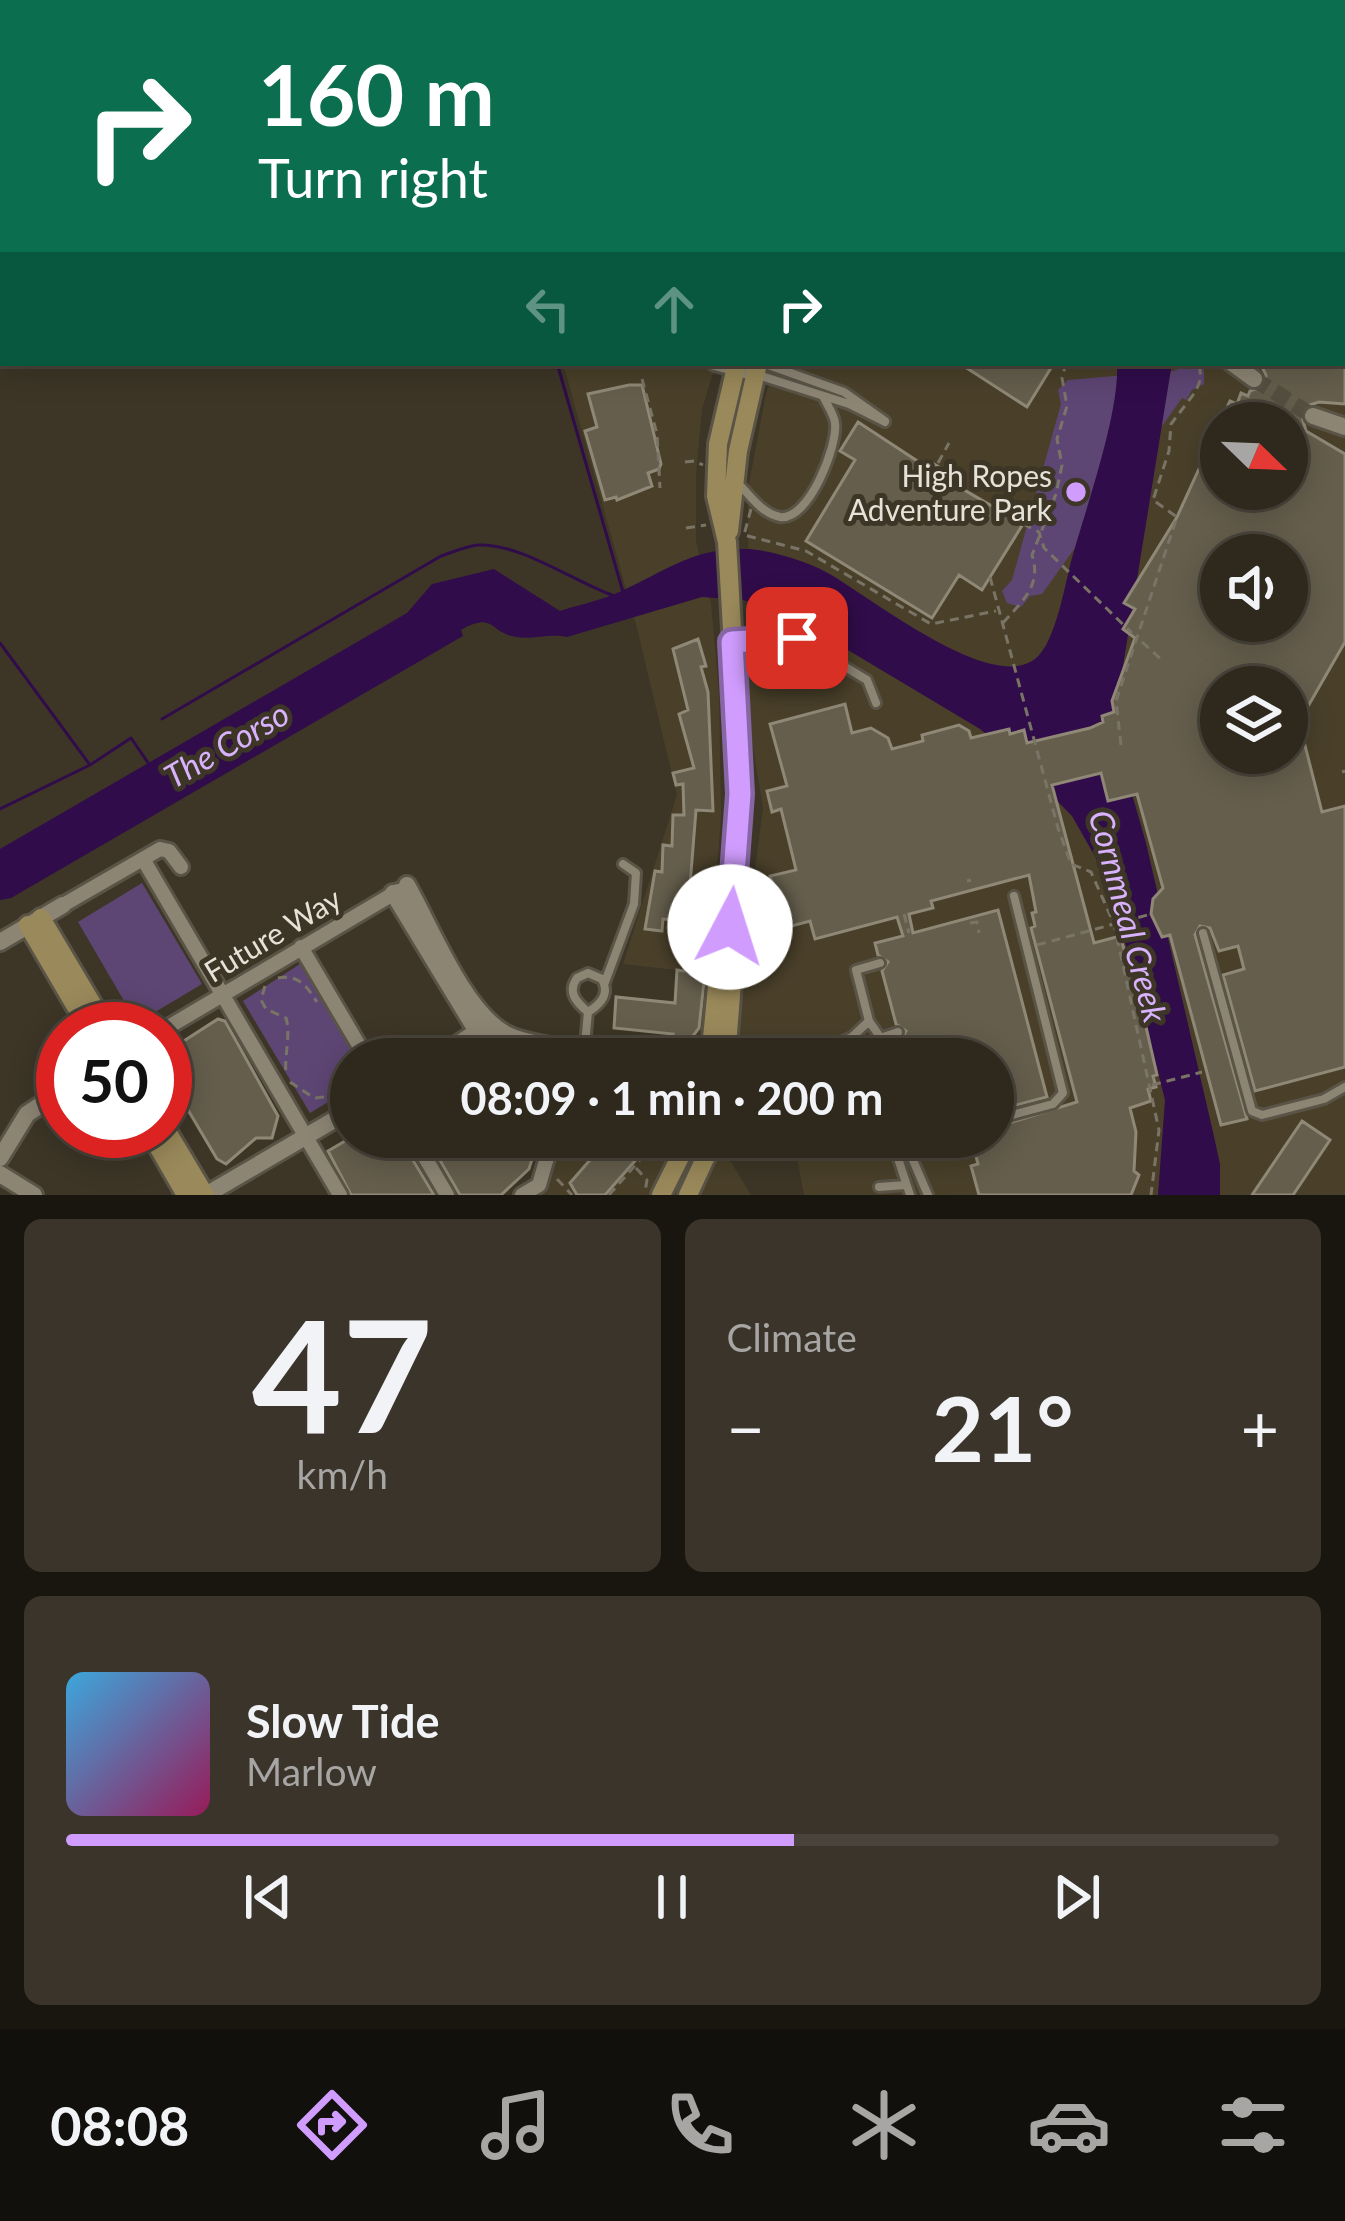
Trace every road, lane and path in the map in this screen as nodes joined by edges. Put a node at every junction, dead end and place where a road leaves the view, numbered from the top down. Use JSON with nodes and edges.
{"nodes":[{"id":1,"x":744,"y":366,"type":"edge"},
{"id":2,"x":1065,"y":366,"type":"edge"},
{"id":3,"x":1199,"y":366,"type":"edge"},
{"id":4,"x":1236,"y":366,"type":"edge"},
{"id":5,"x":786,"y":367,"type":"edge"},
{"id":6,"x":1255,"y":379,"type":"tunnel mouth"},
{"id":7,"x":642,"y":380,"type":"dead end"},
{"id":8,"x":823,"y":396,"type":"junction"},
{"id":9,"x":1313,"y":416,"type":"tunnel mouth"},
{"id":10,"x":1345,"y":429,"type":"edge"},
{"id":11,"x":950,"y":443,"type":"dead end"},
{"id":12,"x":686,"y":463,"type":"dead end"},
{"id":13,"x":938,"y":464,"type":"dead end"},
{"id":14,"x":704,"y":467,"type":"dead end"},
{"id":15,"x":735,"y":480,"type":"junction"},
{"id":16,"x":660,"y":488,"type":"dead end"},
{"id":17,"x":752,"y":508,"type":"dead end"},
{"id":18,"x":1023,"y":524,"type":"dead end"},
{"id":19,"x":708,"y":525,"type":"dead end"},
{"id":20,"x":686,"y":528,"type":"dead end"},
{"id":21,"x":1039,"y":532,"type":"junction"},
{"id":22,"x":727,"y":542,"type":"junction"},
{"id":23,"x":991,"y":577,"type":"dead end"},
{"id":24,"x":998,"y":611,"type":"junction"},
{"id":25,"x":1001,"y":624,"type":"junction"},
{"id":26,"x":1132,"y":632,"type":"dead end"},
{"id":27,"x":732,"y":642,"type":"junction"},
{"id":28,"x":1142,"y":642,"type":"dead end"},
{"id":29,"x":1162,"y":660,"type":"dead end"},
{"id":30,"x":876,"y":703,"type":"dead end"},
{"id":31,"x":1120,"y":745,"type":"dead end"},
{"id":32,"x":143,"y":859,"type":"junction"},
{"id":33,"x":622,"y":864,"type":"dead end"},
{"id":34,"x":181,"y":867,"type":"dead end"},
{"id":35,"x":400,"y":889,"type":"joint"},
{"id":36,"x":1014,"y":896,"type":"dead end"},
{"id":37,"x":63,"y":905,"type":"joint"},
{"id":38,"x":904,"y":914,"type":"dead end"},
{"id":39,"x":1151,"y":914,"type":"dead end"},
{"id":40,"x":35,"y":922,"type":"junction"},
{"id":41,"x":970,"y":923,"type":"dead end"},
{"id":42,"x":1114,"y":924,"type":"junction"},
{"id":43,"x":730,"y":927,"type":"junction"},
{"id":44,"x":909,"y":933,"type":"dead end"},
{"id":45,"x":980,"y":933,"type":"dead end"},
{"id":46,"x":1203,"y":933,"type":"dead end"},
{"id":47,"x":0,"y":942,"type":"edge"},
{"id":48,"x":301,"y":947,"type":"junction"},
{"id":49,"x":1027,"y":948,"type":"junction"},
{"id":50,"x":231,"y":951,"type":"dead end"},
{"id":51,"x":880,"y":963,"type":"dead end"},
{"id":52,"x":227,"y":977,"type":"dead end"},
{"id":53,"x":605,"y":984,"type":"junction"},
{"id":54,"x":223,"y":994,"type":"junction"},
{"id":55,"x":75,"y":1002,"type":"edge"},
{"id":56,"x":89,"y":1002,"type":"edge"},
{"id":57,"x":321,"y":1008,"type":"dead end"},
{"id":58,"x":588,"y":1012,"type":"junction"},
{"id":59,"x":192,"y":1013,"type":"edge"},
{"id":60,"x":869,"y":1021,"type":"junction"},
{"id":61,"x":484,"y":1028,"type":"junction"},
{"id":62,"x":898,"y":1032,"type":"dead end"},
{"id":63,"x":880,"y":1036,"type":"junction"},
{"id":64,"x":355,"y":1038,"type":"edge"},
{"id":65,"x":469,"y":1038,"type":"edge"},
{"id":66,"x":496,"y":1038,"type":"edge"},
{"id":67,"x":513,"y":1038,"type":"edge"},
{"id":68,"x":580,"y":1038,"type":"edge"},
{"id":69,"x":712,"y":1038,"type":"edge"},
{"id":70,"x":727,"y":1038,"type":"edge"},
{"id":71,"x":850,"y":1038,"type":"edge"},
{"id":72,"x":875,"y":1038,"type":"edge"},
{"id":73,"x":1202,"y":1072,"type":"dead end"},
{"id":74,"x":1150,"y":1086,"type":"junction"},
{"id":75,"x":1345,"y":1087,"type":"edge"},
{"id":76,"x":330,"y":1100,"type":"edge"},
{"id":77,"x":36,"y":1108,"type":"edge"},
{"id":78,"x":1014,"y":1114,"type":"edge"},
{"id":79,"x":330,"y":1117,"type":"edge"},
{"id":80,"x":306,"y":1136,"type":"junction"},
{"id":81,"x":0,"y":1158,"type":"edge"},
{"id":82,"x":165,"y":1158,"type":"edge"},
{"id":83,"x":183,"y":1158,"type":"edge"},
{"id":84,"x":425,"y":1158,"type":"edge"},
{"id":85,"x":549,"y":1158,"type":"edge"},
{"id":86,"x":643,"y":1158,"type":"edge"},
{"id":87,"x":676,"y":1158,"type":"edge"},
{"id":88,"x":705,"y":1158,"type":"edge"},
{"id":89,"x":897,"y":1158,"type":"edge"},
{"id":90,"x":902,"y":1158,"type":"edge"},
{"id":91,"x":912,"y":1158,"type":"edge"},
{"id":92,"x":635,"y":1168,"type":"junction"},
{"id":93,"x":901,"y":1172,"type":"junction"},
{"id":94,"x":0,"y":1174,"type":"edge"},
{"id":95,"x":555,"y":1178,"type":"dead end"},
{"id":96,"x":879,"y":1187,"type":"dead end"},
{"id":97,"x":544,"y":1190,"type":"edge"},
{"id":98,"x":908,"y":1190,"type":"edge"},
{"id":99,"x":653,"y":1193,"type":"edge"},
{"id":100,"x":34,"y":1195,"type":"edge"},
{"id":101,"x":187,"y":1195,"type":"edge"},
{"id":102,"x":206,"y":1195,"type":"edge"},
{"id":103,"x":340,"y":1195,"type":"edge"},
{"id":104,"x":447,"y":1195,"type":"edge"},
{"id":105,"x":522,"y":1195,"type":"edge"},
{"id":106,"x":572,"y":1195,"type":"edge"},
{"id":107,"x":609,"y":1195,"type":"edge"},
{"id":108,"x":688,"y":1195,"type":"edge"},
{"id":109,"x":928,"y":1195,"type":"edge"},
{"id":110,"x":1151,"y":1195,"type":"edge"}],
"edges":[{"from":1,"to":5,"type":"lane"},
{"from":1,"to":8,"type":"lane"},
{"from":1,"to":15,"type":"main road"},
{"from":1,"to":22,"type":"main road"},
{"from":2,"to":21,"type":"path"},
{"from":3,"to":31,"type":"path","bridge":true},
{"from":4,"to":6,"type":"street"},
{"from":5,"to":8,"type":"lane"},
{"from":7,"to":16,"type":"path"},
{"from":8,"to":15,"type":"lane"},
{"from":9,"to":10,"type":"street"},
{"from":11,"to":13,"type":"path"},
{"from":12,"to":14,"type":"path"},
{"from":15,"to":22,"type":"main road"},
{"from":17,"to":24,"type":"path"},
{"from":18,"to":21,"type":"path"},
{"from":19,"to":20,"type":"path"},
{"from":21,"to":25,"type":"path"},
{"from":21,"to":26,"type":"path"},
{"from":22,"to":27,"type":"main road"},
{"from":23,"to":24,"type":"path"},
{"from":24,"to":25,"type":"path"},
{"from":25,"to":42,"type":"path"},
{"from":27,"to":30,"type":"lane"},
{"from":27,"to":43,"type":"main road"},
{"from":28,"to":29,"type":"path"},
{"from":32,"to":34,"type":"street"},
{"from":32,"to":37,"type":"street"},
{"from":32,"to":54,"type":"street"},
{"from":33,"to":53,"type":"lane"},
{"from":35,"to":48,"type":"street","name":"Future Way"},
{"from":35,"to":61,"type":"street"},
{"from":36,"to":49,"type":"lane"},
{"from":37,"to":40,"type":"street"},
{"from":38,"to":44,"type":"path"},
{"from":39,"to":42,"type":"path"},
{"from":40,"to":47,"type":"street"},
{"from":40,"to":55,"type":"main road"},
{"from":40,"to":56,"type":"main road"},
{"from":41,"to":45,"type":"path"},
{"from":42,"to":49,"type":"path"},
{"from":42,"to":74,"type":"path"},
{"from":43,"to":69,"type":"main road"},
{"from":43,"to":70,"type":"main road"},
{"from":46,"to":75,"type":"lane"},
{"from":48,"to":54,"type":"street","name":"Future Way"},
{"from":48,"to":64,"type":"street"},
{"from":49,"to":78,"type":"lane"},
{"from":50,"to":52,"type":"path"},
{"from":51,"to":60,"type":"lane"},
{"from":53,"to":58,"type":"lane"},
{"from":53,"to":58,"type":"lane"},
{"from":54,"to":59,"type":"street","name":"Future Way"},
{"from":54,"to":80,"type":"street"},
{"from":57,"to":76,"type":"path"},
{"from":58,"to":68,"type":"lane"},
{"from":60,"to":63,"type":"lane"},
{"from":60,"to":71,"type":"lane"},
{"from":61,"to":65,"type":"street"},
{"from":61,"to":66,"type":"street"},
{"from":61,"to":67,"type":"street"},
{"from":62,"to":63,"type":"lane"},
{"from":63,"to":72,"type":"lane"},
{"from":73,"to":74,"type":"path"},
{"from":74,"to":110,"type":"path"},
{"from":77,"to":81,"type":"street"},
{"from":79,"to":80,"type":"street"},
{"from":80,"to":102,"type":"street"},
{"from":80,"to":103,"type":"street"},
{"from":82,"to":101,"type":"main road"},
{"from":83,"to":102,"type":"main road"},
{"from":84,"to":104,"type":"street"},
{"from":85,"to":97,"type":"street"},
{"from":86,"to":92,"type":"path"},
{"from":87,"to":99,"type":"main road"},
{"from":88,"to":108,"type":"main road"},
{"from":89,"to":93,"type":"lane"},
{"from":90,"to":93,"type":"lane"},
{"from":91,"to":109,"type":"lane"},
{"from":92,"to":99,"type":"path"},
{"from":92,"to":107,"type":"path"},
{"from":93,"to":98,"type":"lane"},
{"from":94,"to":100,"type":"street"},
{"from":95,"to":106,"type":"path"},
{"from":96,"to":98,"type":"lane"},
{"from":97,"to":105,"type":"street"}]}
